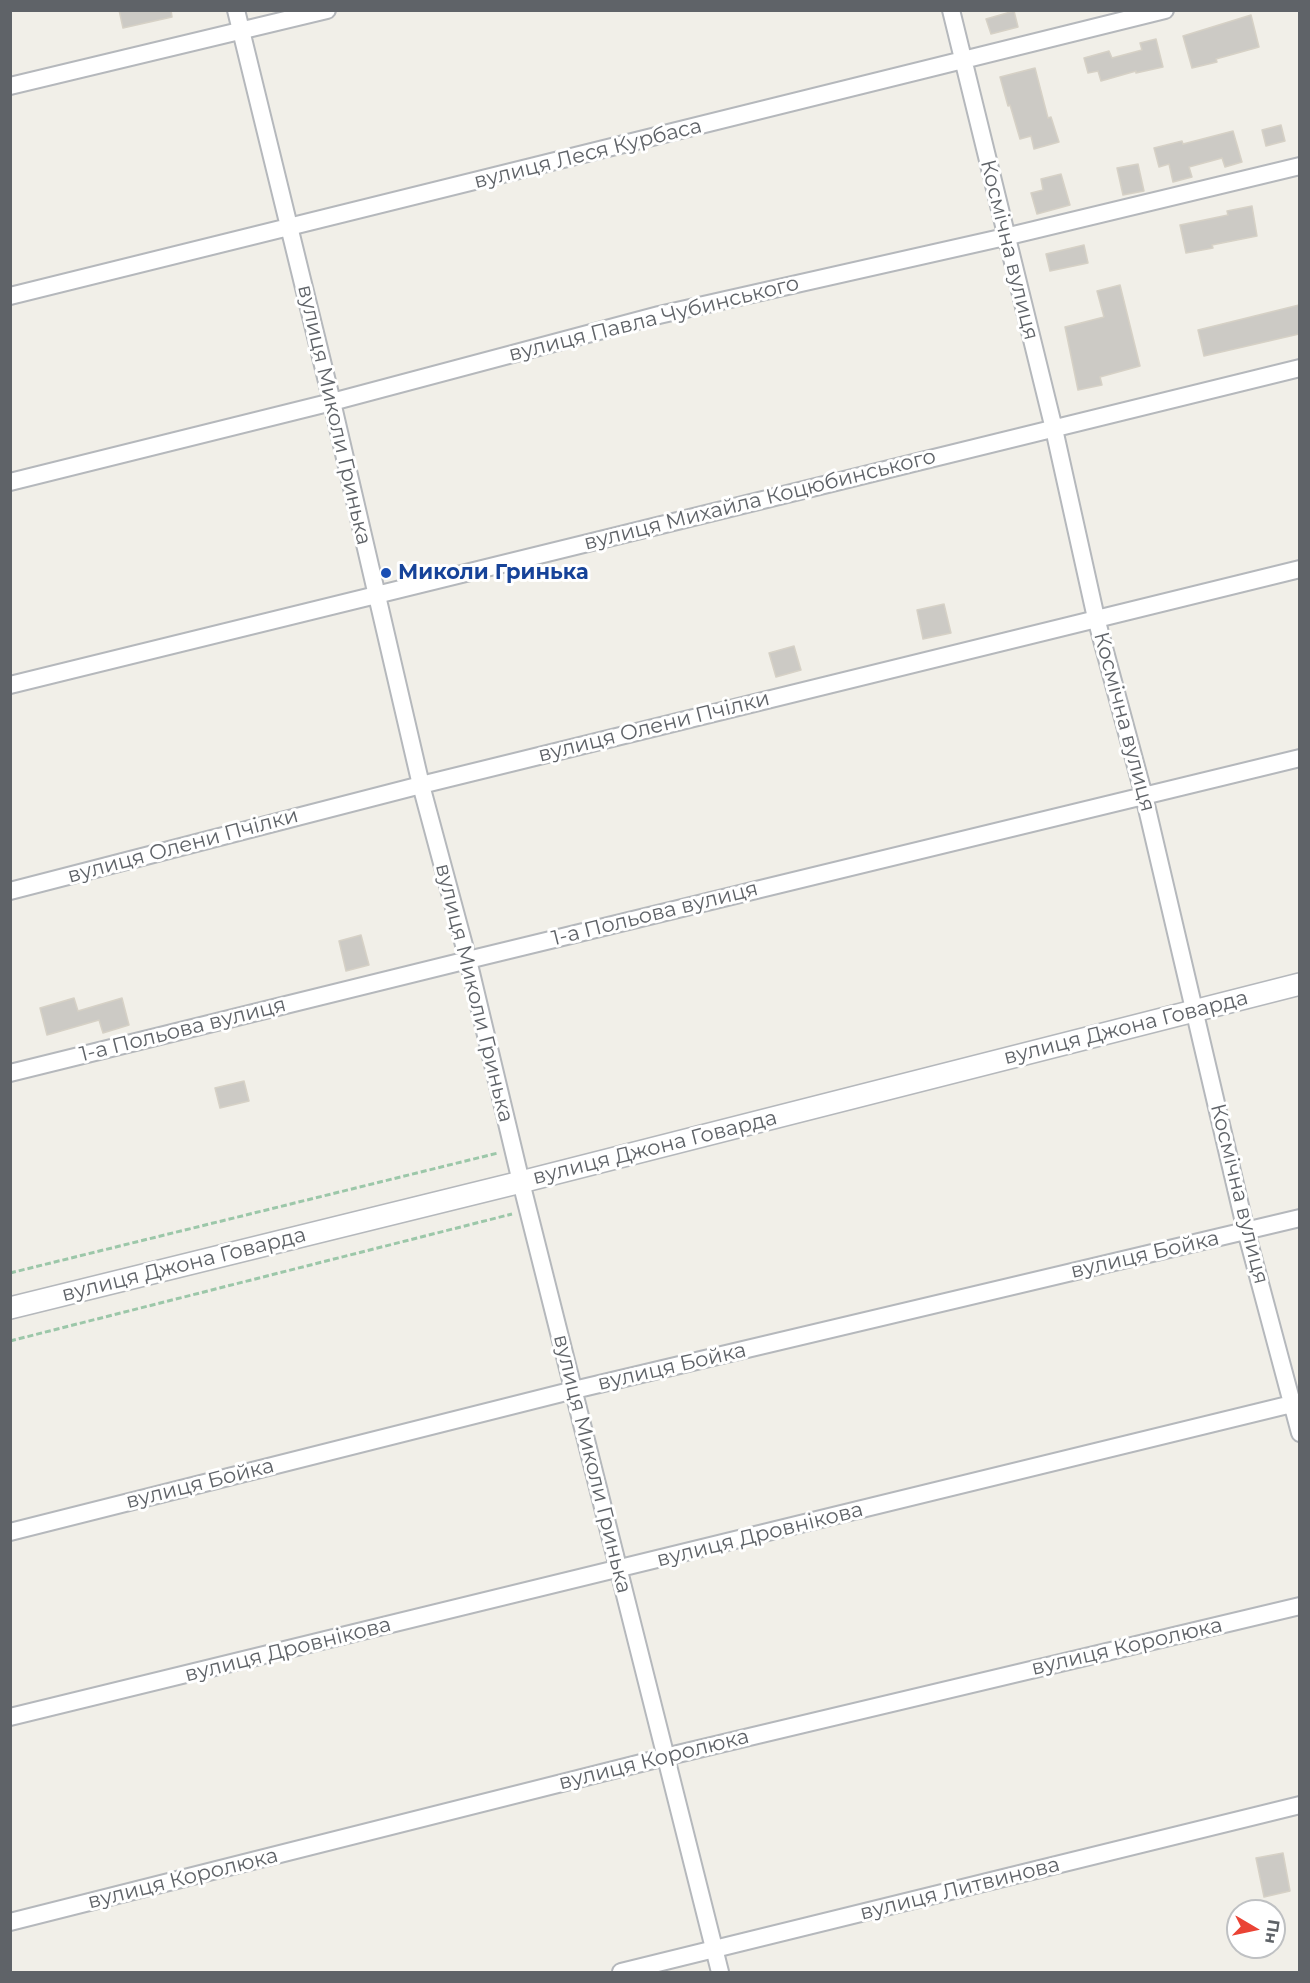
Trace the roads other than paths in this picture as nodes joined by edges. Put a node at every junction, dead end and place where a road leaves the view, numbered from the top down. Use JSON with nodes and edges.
{"nodes":[{"id":1,"x":236,"y":10,"type":"edge"},
{"id":2,"x":327,"y":10,"type":"edge"},
{"id":3,"x":951,"y":10,"type":"edge"},
{"id":4,"x":1165,"y":10,"type":"edge"},
{"id":5,"x":242,"y":31,"type":"junction"},
{"id":6,"x":964,"y":61,"type":"junction"},
{"id":7,"x":10,"y":86,"type":"edge"},
{"id":8,"x":1299,"y":166,"type":"edge"},
{"id":9,"x":288,"y":228,"type":"junction"},
{"id":10,"x":1005,"y":237,"type":"junction"},
{"id":11,"x":10,"y":296,"type":"edge"},
{"id":12,"x":1299,"y":368,"type":"edge"},
{"id":13,"x":332,"y":402,"type":"junction"},
{"id":14,"x":1054,"y":429,"type":"junction"},
{"id":15,"x":10,"y":482,"type":"edge"},
{"id":16,"x":1299,"y":569,"type":"edge"},
{"id":17,"x":376,"y":594,"type":"junction"},
{"id":18,"x":1096,"y":618,"type":"junction"},
{"id":19,"x":10,"y":685,"type":"edge"},
{"id":20,"x":1299,"y":758,"type":"edge"},
{"id":21,"x":421,"y":785,"type":"junction"},
{"id":22,"x":1144,"y":796,"type":"junction"},
{"id":23,"x":10,"y":891,"type":"edge"},
{"id":24,"x":468,"y":960,"type":"junction"},
{"id":25,"x":1299,"y":984,"type":"edge"},
{"id":26,"x":1195,"y":1010,"type":"junction"},
{"id":27,"x":10,"y":1073,"type":"edge"},
{"id":28,"x":521,"y":1182,"type":"junction"},
{"id":29,"x":1299,"y":1218,"type":"edge"},
{"id":30,"x":1246,"y":1231,"type":"junction"},
{"id":31,"x":10,"y":1308,"type":"edge"},
{"id":32,"x":574,"y":1390,"type":"junction"},
{"id":33,"x":1296,"y":1403,"type":"edge"},
{"id":34,"x":1299,"y":1433,"type":"edge"},
{"id":35,"x":10,"y":1532,"type":"edge"},
{"id":36,"x":618,"y":1569,"type":"junction"},
{"id":37,"x":1299,"y":1606,"type":"edge"},
{"id":38,"x":10,"y":1717,"type":"edge"},
{"id":39,"x":665,"y":1757,"type":"junction"},
{"id":40,"x":1299,"y":1805,"type":"edge"},
{"id":41,"x":10,"y":1922,"type":"edge"},
{"id":42,"x":715,"y":1950,"type":"junction"},
{"id":43,"x":621,"y":1972,"type":"edge"},
{"id":44,"x":720,"y":1972,"type":"edge"}],
"edges":[{"from":1,"to":5,"type":"street","name":"вулиця Миколи Гринька"},
{"from":2,"to":5,"type":"street"},
{"from":3,"to":6,"type":"street","name":"Космічна вулиця"},
{"from":4,"to":6,"type":"street","name":"вулиця Леся Курбаса"},
{"from":5,"to":7,"type":"street"},
{"from":5,"to":9,"type":"street","name":"вулиця Миколи Гринька"},
{"from":6,"to":9,"type":"street","name":"вулиця Леся Курбаса"},
{"from":6,"to":10,"type":"street","name":"Космічна вулиця"},
{"from":8,"to":10,"type":"street","name":"вулиця Павла Чубинського"},
{"from":9,"to":11,"type":"street","name":"вулиця Леся Курбаса"},
{"from":9,"to":13,"type":"street","name":"вулиця Миколи Гринька"},
{"from":10,"to":13,"type":"street","name":"вулиця Павла Чубинського"},
{"from":10,"to":14,"type":"street","name":"Космічна вулиця"},
{"from":12,"to":14,"type":"street","name":"вулиця Михайла Коцюбинського"},
{"from":13,"to":15,"type":"street","name":"вулиця Павла Чубинського"},
{"from":13,"to":17,"type":"street","name":"вулиця Миколи Гринька"},
{"from":14,"to":17,"type":"street","name":"вулиця Михайла Коцюбинського"},
{"from":14,"to":18,"type":"street","name":"Космічна вулиця"},
{"from":16,"to":18,"type":"street","name":"вулиця Олени Пчілки"},
{"from":17,"to":19,"type":"street","name":"вулиця Михайла Коцюбинського"},
{"from":17,"to":21,"type":"street","name":"вулиця Миколи Гринька"},
{"from":18,"to":21,"type":"street","name":"вулиця Олени Пчілки"},
{"from":18,"to":22,"type":"street","name":"Космічна вулиця"},
{"from":20,"to":22,"type":"street","name":"1-а Польова вулиця"},
{"from":21,"to":23,"type":"street","name":"вулиця Олени Пчілки"},
{"from":21,"to":24,"type":"street","name":"вулиця Миколи Гринька"},
{"from":22,"to":24,"type":"street","name":"1-а Польова вулиця"},
{"from":22,"to":26,"type":"street","name":"Космічна вулиця"},
{"from":24,"to":27,"type":"street","name":"1-а Польова вулиця"},
{"from":24,"to":28,"type":"street","name":"вулиця Миколи Гринька"},
{"from":25,"to":26,"type":"street","name":"вулиця Джона Говарда"},
{"from":26,"to":28,"type":"street","name":"вулиця Джона Говарда"},
{"from":26,"to":30,"type":"street","name":"Космічна вулиця"},
{"from":28,"to":31,"type":"street","name":"вулиця Джона Говарда"},
{"from":28,"to":32,"type":"street","name":"вулиця Миколи Гринька"},
{"from":29,"to":30,"type":"street","name":"вулиця Бойка"},
{"from":30,"to":32,"type":"street","name":"вулиця Бойка"},
{"from":30,"to":33,"type":"street","name":"Космічна вулиця"},
{"from":32,"to":35,"type":"street","name":"вулиця Бойка"},
{"from":32,"to":36,"type":"street","name":"вулиця Миколи Гринька"},
{"from":33,"to":34,"type":"street","name":"Космічна вулиця"},
{"from":33,"to":36,"type":"street","name":"вулиця Дровнікова"},
{"from":36,"to":38,"type":"street","name":"вулиця Дровнікова"},
{"from":36,"to":39,"type":"street","name":"вулиця Миколи Гринька"},
{"from":37,"to":39,"type":"street","name":"вулиця Королюка"},
{"from":39,"to":41,"type":"street","name":"вулиця Королюка"},
{"from":39,"to":42,"type":"street","name":"вулиця Миколи Гринька"},
{"from":40,"to":42,"type":"street","name":"вулиця Литвинова"},
{"from":42,"to":43,"type":"street","name":"вулиця Литвинова"},
{"from":42,"to":44,"type":"street","name":"вулиця Миколи Гринька"}]}
